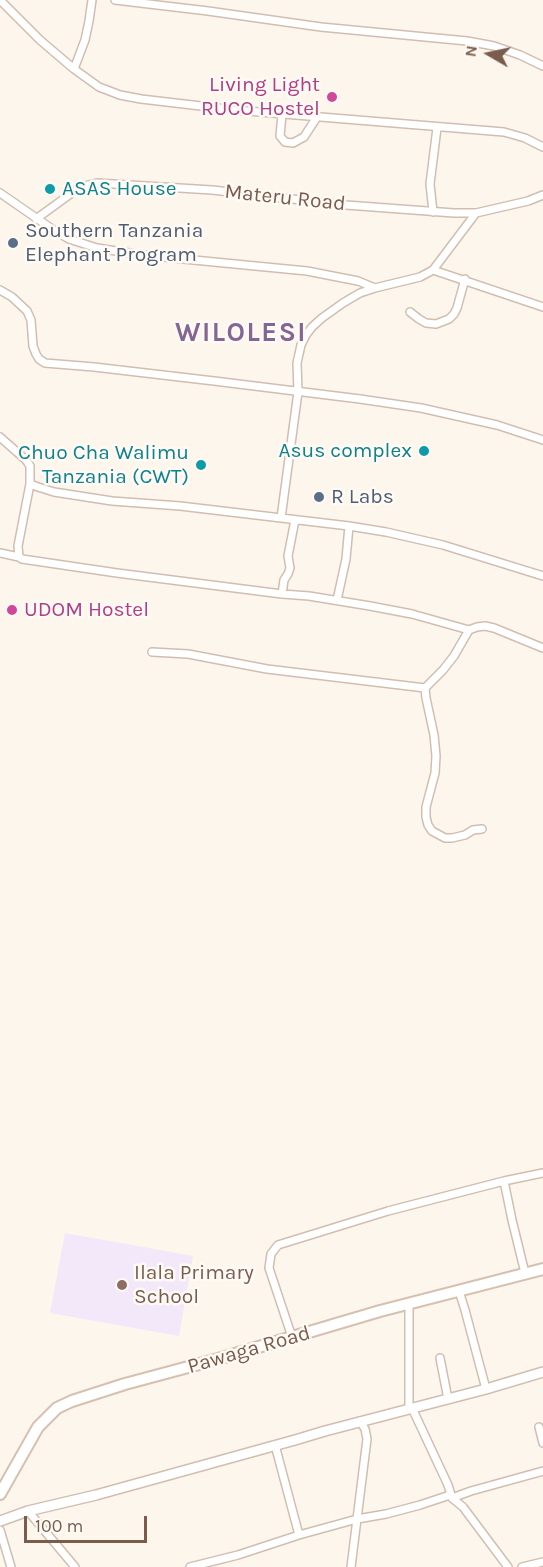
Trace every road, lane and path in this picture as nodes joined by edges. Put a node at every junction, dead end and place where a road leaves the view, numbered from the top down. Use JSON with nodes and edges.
{"nodes":[{"id":1,"x":0,"y":0,"type":"edge"},
{"id":2,"x":92,"y":0,"type":"edge"},
{"id":3,"x":115,"y":0,"type":"edge"},
{"id":4,"x":543,"y":66,"type":"edge"},
{"id":5,"x":74,"y":69,"type":"junction"},
{"id":6,"x":282,"y":114,"type":"junction"},
{"id":7,"x":317,"y":117,"type":"junction"},
{"id":8,"x":438,"y":128,"type":"junction"},
{"id":9,"x":543,"y":147,"type":"edge"},
{"id":10,"x":0,"y":193,"type":"edge"},
{"id":11,"x":543,"y":195,"type":"edge"},
{"id":12,"x":433,"y":212,"type":"junction"},
{"id":13,"x":476,"y":213,"type":"junction"},
{"id":14,"x":36,"y":219,"type":"junction"},
{"id":15,"x":433,"y":270,"type":"junction"},
{"id":16,"x":465,"y":279,"type":"junction"},
{"id":17,"x":375,"y":288,"type":"junction"},
{"id":18,"x":0,"y":290,"type":"edge"},
{"id":19,"x":543,"y":307,"type":"edge"},
{"id":20,"x":410,"y":312,"type":"dead end"},
{"id":21,"x":298,"y":393,"type":"junction"},
{"id":22,"x":0,"y":437,"type":"edge"},
{"id":23,"x":543,"y":440,"type":"edge"},
{"id":24,"x":30,"y":484,"type":"junction"},
{"id":25,"x":281,"y":518,"type":"junction"},
{"id":26,"x":295,"y":520,"type":"junction"},
{"id":27,"x":349,"y":526,"type":"junction"},
{"id":28,"x":0,"y":554,"type":"edge"},
{"id":29,"x":19,"y":557,"type":"junction"},
{"id":30,"x":543,"y":576,"type":"edge"},
{"id":31,"x":282,"y":594,"type":"junction"},
{"id":32,"x":337,"y":600,"type":"junction"},
{"id":33,"x":469,"y":630,"type":"junction"},
{"id":34,"x":543,"y":648,"type":"edge"},
{"id":35,"x":152,"y":652,"type":"dead end"},
{"id":36,"x":425,"y":688,"type":"junction"},
{"id":37,"x":482,"y":829,"type":"dead end"},
{"id":38,"x":543,"y":1173,"type":"edge"},
{"id":39,"x":504,"y":1181,"type":"junction"},
{"id":40,"x":543,"y":1269,"type":"edge"},
{"id":41,"x":525,"y":1273,"type":"junction"},
{"id":42,"x":459,"y":1292,"type":"junction"},
{"id":43,"x":409,"y":1304,"type":"junction"},
{"id":44,"x":292,"y":1337,"type":"junction"},
{"id":45,"x":440,"y":1358,"type":"dead end"},
{"id":46,"x":543,"y":1372,"type":"edge"},
{"id":47,"x":486,"y":1389,"type":"junction"},
{"id":48,"x":447,"y":1399,"type":"junction"},
{"id":49,"x":411,"y":1408,"type":"junction"},
{"id":50,"x":360,"y":1421,"type":"junction"},
{"id":51,"x":539,"y":1427,"type":"dead end"},
{"id":52,"x":543,"y":1443,"type":"edge"},
{"id":53,"x":275,"y":1445,"type":"junction"},
{"id":54,"x":543,"y":1471,"type":"edge"},
{"id":55,"x":0,"y":1494,"type":"edge"},
{"id":56,"x":451,"y":1496,"type":"junction"},
{"id":57,"x":28,"y":1511,"type":"junction"},
{"id":58,"x":357,"y":1519,"type":"junction"},
{"id":59,"x":0,"y":1521,"type":"edge"},
{"id":60,"x":0,"y":1530,"type":"edge"},
{"id":61,"x":299,"y":1535,"type":"junction"},
{"id":62,"x":543,"y":1562,"type":"edge"},
{"id":63,"x":11,"y":1567,"type":"edge"},
{"id":64,"x":75,"y":1567,"type":"edge"},
{"id":65,"x":190,"y":1567,"type":"edge"},
{"id":66,"x":351,"y":1567,"type":"edge"},
{"id":67,"x":508,"y":1567,"type":"edge"},
{"id":68,"x":522,"y":1567,"type":"edge"}],
"edges":[{"from":1,"to":5,"type":"street"},
{"from":2,"to":5,"type":"street"},
{"from":3,"to":4,"type":"street"},
{"from":5,"to":6,"type":"street"},
{"from":6,"to":7,"type":"street"},
{"from":6,"to":7,"type":"street"},
{"from":7,"to":8,"type":"street"},
{"from":8,"to":9,"type":"street"},
{"from":8,"to":12,"type":"street"},
{"from":10,"to":14,"type":"street"},
{"from":11,"to":13,"type":"street","name":"Materu Road"},
{"from":12,"to":13,"type":"street","name":"Materu Road"},
{"from":12,"to":14,"type":"street","name":"Materu Road"},
{"from":13,"to":15,"type":"street"},
{"from":14,"to":17,"type":"street"},
{"from":15,"to":16,"type":"street"},
{"from":15,"to":17,"type":"street"},
{"from":16,"to":19,"type":"street"},
{"from":16,"to":20,"type":"street"},
{"from":17,"to":21,"type":"street"},
{"from":18,"to":21,"type":"street"},
{"from":21,"to":23,"type":"street"},
{"from":21,"to":25,"type":"street"},
{"from":22,"to":24,"type":"street"},
{"from":24,"to":25,"type":"street"},
{"from":24,"to":29,"type":"street"},
{"from":25,"to":26,"type":"street"},
{"from":26,"to":27,"type":"street"},
{"from":26,"to":31,"type":"street"},
{"from":27,"to":30,"type":"street"},
{"from":27,"to":32,"type":"street"},
{"from":28,"to":29,"type":"street"},
{"from":29,"to":31,"type":"street"},
{"from":31,"to":32,"type":"street"},
{"from":32,"to":33,"type":"street"},
{"from":33,"to":34,"type":"street"},
{"from":33,"to":36,"type":"street"},
{"from":35,"to":36,"type":"street"},
{"from":36,"to":37,"type":"street"},
{"from":38,"to":39,"type":"street"},
{"from":39,"to":41,"type":"street"},
{"from":39,"to":44,"type":"street"},
{"from":40,"to":41,"type":"main road","name":"Pawaga Road"},
{"from":41,"to":42,"type":"main road","name":"Pawaga Road"},
{"from":42,"to":43,"type":"main road","name":"Pawaga Road"},
{"from":42,"to":47,"type":"street"},
{"from":43,"to":44,"type":"main road","name":"Pawaga Road"},
{"from":43,"to":49,"type":"street"},
{"from":44,"to":55,"type":"main road","name":"Pawaga Road"},
{"from":45,"to":48,"type":"street"},
{"from":46,"to":47,"type":"street"},
{"from":47,"to":48,"type":"street"},
{"from":48,"to":49,"type":"street"},
{"from":49,"to":50,"type":"street"},
{"from":49,"to":56,"type":"street"},
{"from":50,"to":53,"type":"street"},
{"from":50,"to":58,"type":"street"},
{"from":51,"to":52,"type":"street"},
{"from":53,"to":57,"type":"street"},
{"from":53,"to":61,"type":"street"},
{"from":54,"to":56,"type":"street"},
{"from":56,"to":58,"type":"street"},
{"from":56,"to":67,"type":"street"},
{"from":57,"to":59,"type":"street"},
{"from":57,"to":64,"type":"street"},
{"from":58,"to":61,"type":"street"},
{"from":58,"to":66,"type":"street"},
{"from":60,"to":63,"type":"street"},
{"from":61,"to":65,"type":"street"},
{"from":62,"to":68,"type":"street"}]}
